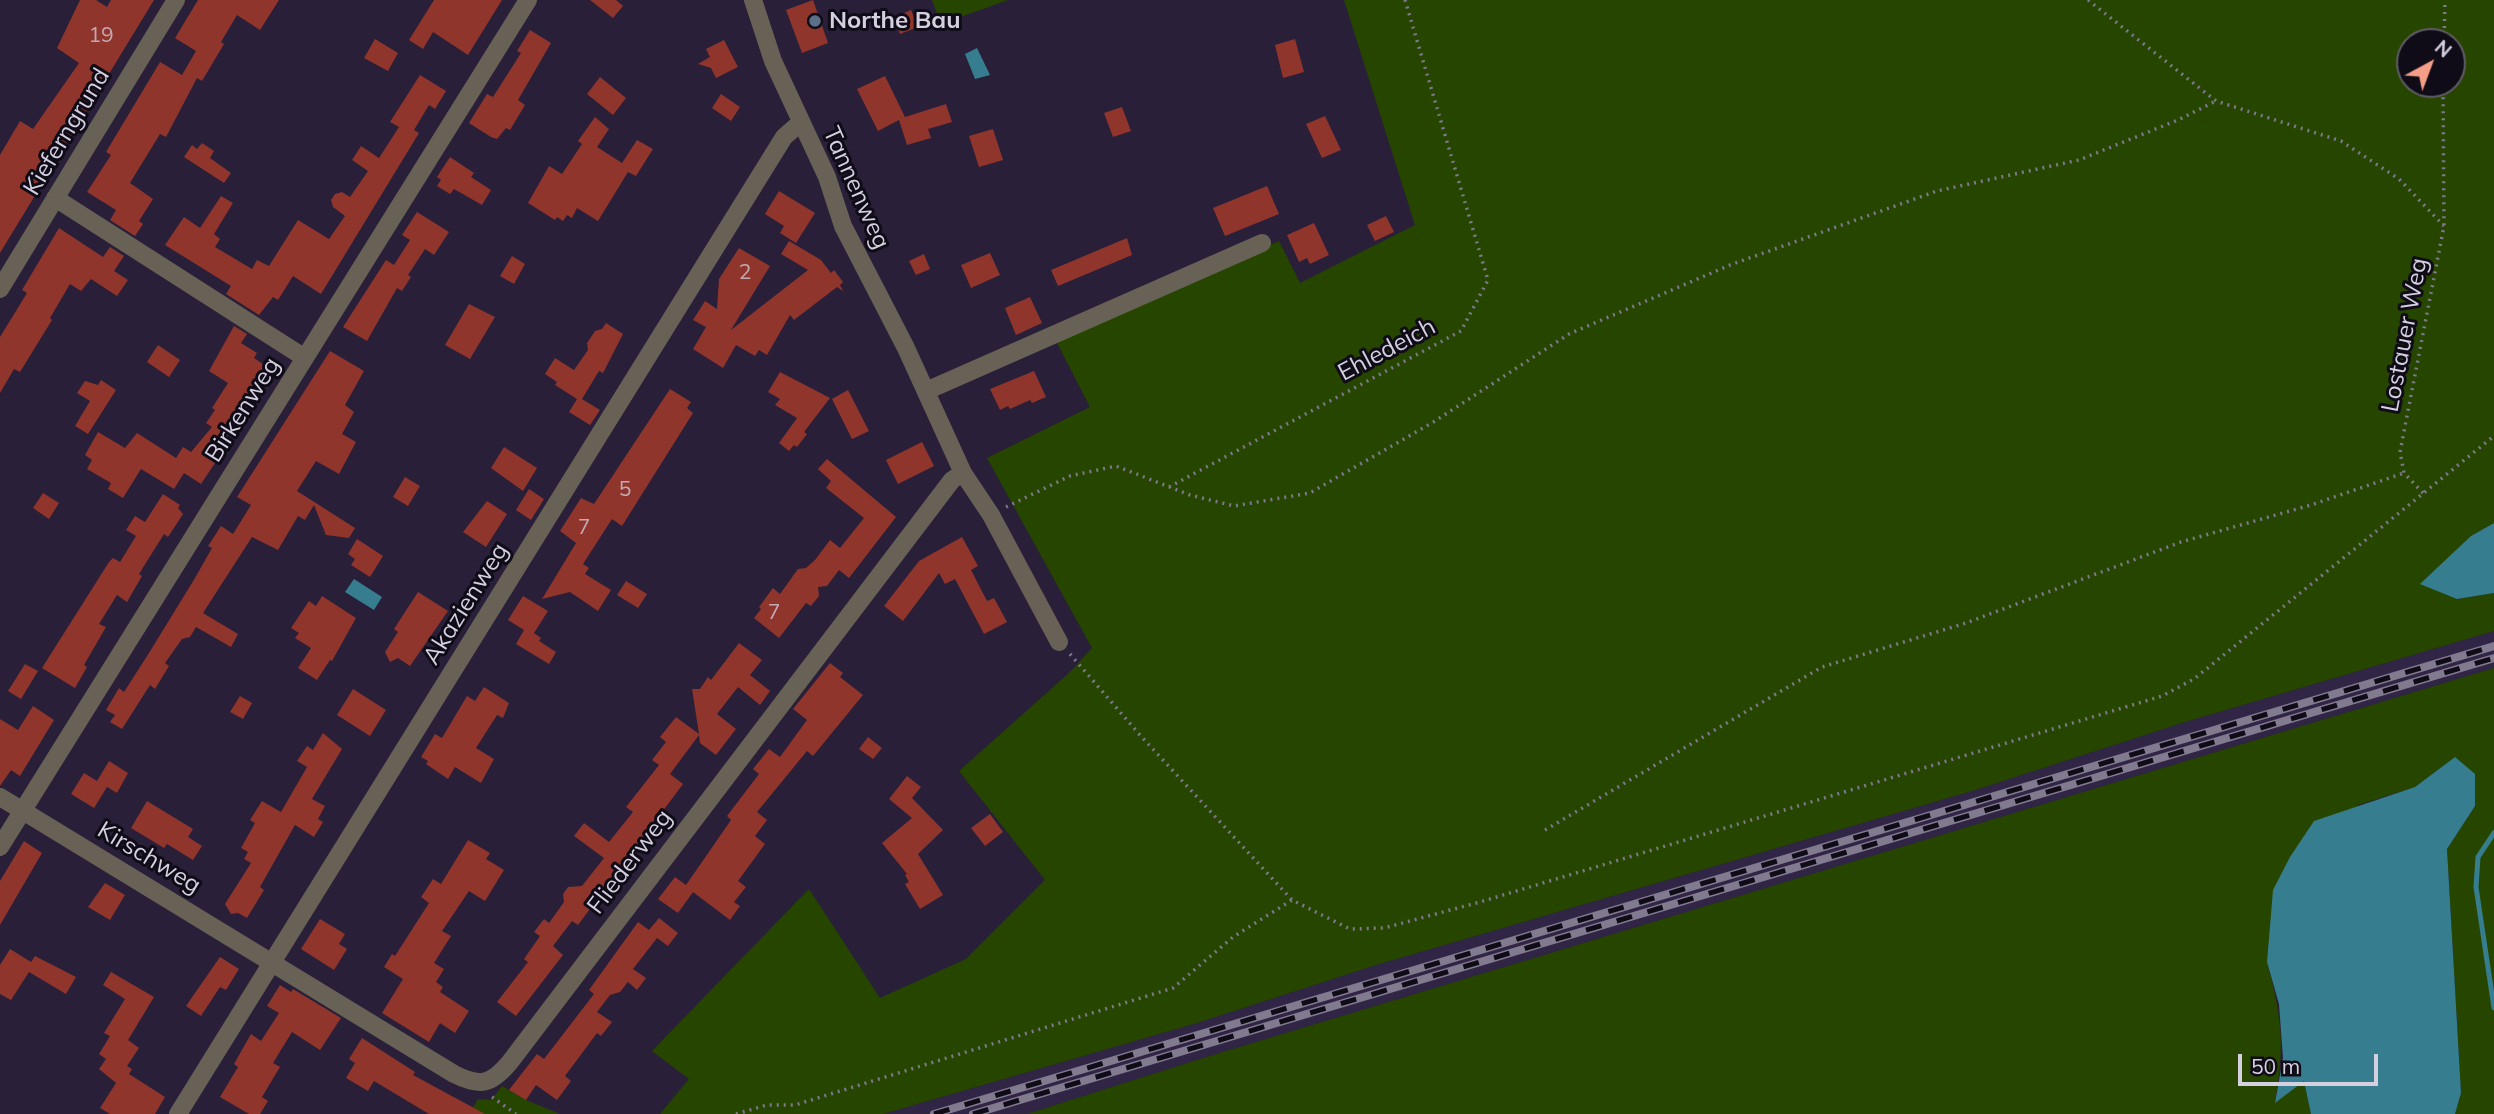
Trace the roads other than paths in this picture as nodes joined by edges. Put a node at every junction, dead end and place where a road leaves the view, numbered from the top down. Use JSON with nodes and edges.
{"nodes":[{"id":1,"x":176,"y":0,"type":"edge"},
{"id":2,"x":528,"y":0,"type":"edge"},
{"id":3,"x":753,"y":0,"type":"edge"},
{"id":4,"x":800,"y":123,"type":"junction"},
{"id":5,"x":55,"y":198,"type":"junction"},
{"id":6,"x":1262,"y":243,"type":"dead end"},
{"id":7,"x":0,"y":289,"type":"edge"},
{"id":8,"x":305,"y":358,"type":"junction"},
{"id":9,"x":926,"y":391,"type":"junction"},
{"id":10,"x":963,"y":472,"type":"junction"},
{"id":11,"x":1059,"y":642,"type":"road end"},
{"id":12,"x":0,"y":797,"type":"edge"},
{"id":13,"x":23,"y":811,"type":"junction"},
{"id":14,"x":0,"y":847,"type":"edge"},
{"id":15,"x":274,"y":961,"type":"junction"},
{"id":16,"x":178,"y":1114,"type":"edge"}],
"edges":[{"from":1,"to":5,"type":"street","name":"Kieferngrund"},
{"from":2,"to":8,"type":"street","name":"Birkenweg"},
{"from":3,"to":4,"type":"street","name":"Tannenweg"},
{"from":4,"to":9,"type":"street","name":"Tannenweg"},
{"from":4,"to":15,"type":"street","name":"Akazienweg"},
{"from":5,"to":7,"type":"street","name":"Kieferngrund"},
{"from":5,"to":8,"type":"street"},
{"from":6,"to":9,"type":"street"},
{"from":8,"to":13,"type":"street","name":"Birkenweg"},
{"from":9,"to":10,"type":"street","name":"Tannenweg"},
{"from":10,"to":11,"type":"street","name":"Tannenweg"},
{"from":10,"to":15,"type":"street","name":"Fliederweg"},
{"from":12,"to":13,"type":"street","name":"Kirschweg"},
{"from":13,"to":14,"type":"street","name":"Birkenweg"},
{"from":13,"to":15,"type":"street","name":"Kirschweg"},
{"from":15,"to":16,"type":"street","name":"Akazienweg"}]}
